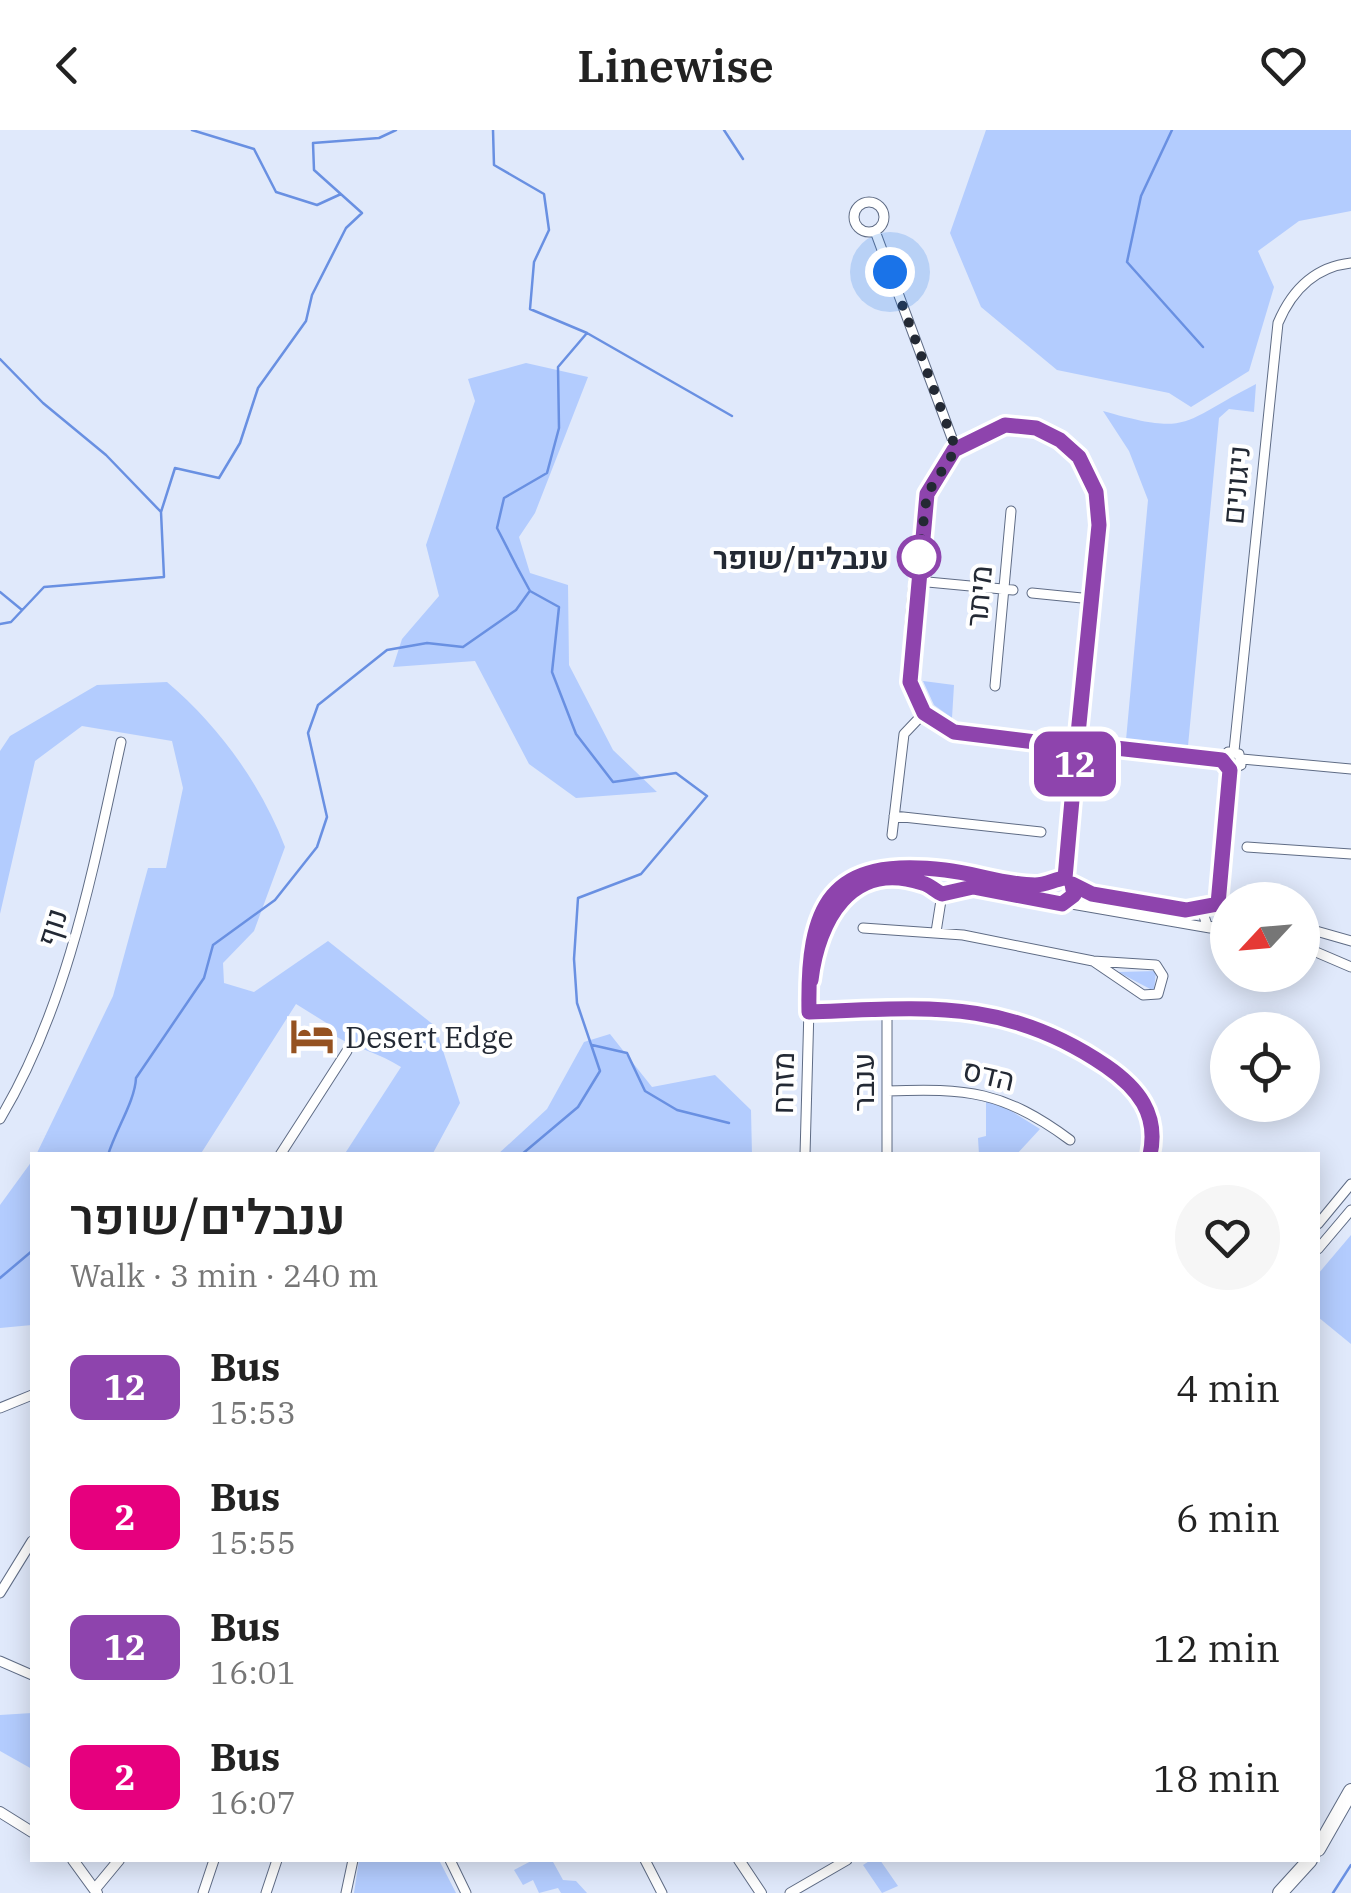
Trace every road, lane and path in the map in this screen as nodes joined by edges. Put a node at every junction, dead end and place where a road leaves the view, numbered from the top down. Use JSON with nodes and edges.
{"nodes":[{"id":1,"x":876,"y":231,"type":"dead end"},
{"id":2,"x":1351,"y":263,"type":"edge"},
{"id":3,"x":956,"y":449,"type":"junction"},
{"id":4,"x":1011,"y":511,"type":"dead end"},
{"id":5,"x":917,"y":581,"type":"junction"},
{"id":6,"x":1008,"y":589,"type":"junction"},
{"id":7,"x":1032,"y":593,"type":"dead end"},
{"id":8,"x":1092,"y":599,"type":"junction"},
{"id":9,"x":995,"y":686,"type":"dead end"},
{"id":10,"x":924,"y":713,"type":"junction"},
{"id":11,"x":1078,"y":734,"type":"junction"},
{"id":12,"x":120,"y":742,"type":"dead end"},
{"id":13,"x":1089,"y":745,"type":"junction"},
{"id":14,"x":1068,"y":746,"type":"junction"},
{"id":15,"x":1076,"y":755,"type":"junction"},
{"id":16,"x":1238,"y":755,"type":"junction"},
{"id":17,"x":1222,"y":760,"type":"junction"},
{"id":18,"x":1351,"y":768,"type":"edge"},
{"id":19,"x":1230,"y":770,"type":"junction"},
{"id":20,"x":894,"y":816,"type":"junction"},
{"id":21,"x":1040,"y":832,"type":"dead end"},
{"id":22,"x":892,"y":835,"type":"dead end"},
{"id":23,"x":1247,"y":847,"type":"dead end"},
{"id":24,"x":1351,"y":854,"type":"edge"},
{"id":25,"x":934,"y":872,"type":"junction"},
{"id":26,"x":949,"y":872,"type":"junction"},
{"id":27,"x":1064,"y":881,"type":"junction"},
{"id":28,"x":1216,"y":882,"type":"edge"},
{"id":29,"x":930,"y":887,"type":"junction"},
{"id":30,"x":946,"y":893,"type":"junction"},
{"id":31,"x":1060,"y":902,"type":"junction"},
{"id":32,"x":1210,"y":906,"type":"edge"},
{"id":33,"x":863,"y":928,"type":"dead end"},
{"id":34,"x":1210,"y":928,"type":"edge"},
{"id":35,"x":936,"y":932,"type":"junction"},
{"id":36,"x":1320,"y":933,"type":"edge"},
{"id":37,"x":1351,"y":941,"type":"edge"},
{"id":38,"x":1320,"y":954,"type":"edge"},
{"id":39,"x":1093,"y":961,"type":"junction"},
{"id":40,"x":1351,"y":968,"type":"edge"},
{"id":41,"x":887,"y":1010,"type":"junction"},
{"id":42,"x":809,"y":1012,"type":"junction"},
{"id":43,"x":347,"y":1051,"type":"dead end"},
{"id":44,"x":887,"y":1091,"type":"junction"},
{"id":45,"x":0,"y":1119,"type":"edge"},
{"id":46,"x":1070,"y":1140,"type":"dead end"},
{"id":47,"x":282,"y":1152,"type":"edge"},
{"id":48,"x":805,"y":1152,"type":"edge"},
{"id":49,"x":888,"y":1152,"type":"edge"},
{"id":50,"x":1150,"y":1152,"type":"edge"},
{"id":51,"x":1351,"y":1184,"type":"edge"},
{"id":52,"x":1351,"y":1210,"type":"edge"},
{"id":53,"x":1320,"y":1222,"type":"edge"},
{"id":54,"x":1320,"y":1247,"type":"edge"},
{"id":55,"x":30,"y":1396,"type":"edge"},
{"id":56,"x":0,"y":1408,"type":"edge"},
{"id":57,"x":30,"y":1545,"type":"edge"},
{"id":58,"x":0,"y":1593,"type":"edge"},
{"id":59,"x":0,"y":1661,"type":"edge"},
{"id":60,"x":30,"y":1674,"type":"edge"},
{"id":61,"x":1351,"y":1790,"type":"edge"},
{"id":62,"x":0,"y":1812,"type":"edge"},
{"id":63,"x":30,"y":1831,"type":"edge"},
{"id":64,"x":1320,"y":1845,"type":"edge"},
{"id":65,"x":74,"y":1862,"type":"edge"},
{"id":66,"x":118,"y":1862,"type":"edge"},
{"id":67,"x":213,"y":1862,"type":"edge"},
{"id":68,"x":277,"y":1862,"type":"edge"},
{"id":69,"x":352,"y":1862,"type":"edge"},
{"id":70,"x":451,"y":1862,"type":"edge"},
{"id":71,"x":646,"y":1862,"type":"edge"},
{"id":72,"x":740,"y":1862,"type":"edge"},
{"id":73,"x":843,"y":1862,"type":"edge"},
{"id":74,"x":1308,"y":1862,"type":"edge"},
{"id":75,"x":96,"y":1891,"type":"edge"},
{"id":76,"x":203,"y":1893,"type":"edge"},
{"id":77,"x":266,"y":1893,"type":"edge"},
{"id":78,"x":346,"y":1893,"type":"edge"},
{"id":79,"x":466,"y":1893,"type":"edge"},
{"id":80,"x":662,"y":1893,"type":"edge"},
{"id":81,"x":761,"y":1893,"type":"edge"},
{"id":82,"x":790,"y":1893,"type":"edge"},
{"id":83,"x":1280,"y":1893,"type":"edge"}],
"edges":[{"from":1,"to":3,"type":"street"},
{"from":2,"to":16,"type":"street","name":"ניגונים"},
{"from":3,"to":5,"type":"street"},
{"from":3,"to":8,"type":"street"},
{"from":4,"to":6,"type":"street","name":"מיתר"},
{"from":5,"to":6,"type":"street"},
{"from":5,"to":10,"type":"street"},
{"from":6,"to":9,"type":"street","name":"מיתר"},
{"from":7,"to":8,"type":"street"},
{"from":8,"to":11,"type":"street"},
{"from":10,"to":14,"type":"street"},
{"from":10,"to":20,"type":"street"},
{"from":11,"to":13,"type":"street"},
{"from":11,"to":14,"type":"street"},
{"from":12,"to":45,"type":"street","name":"נוף"},
{"from":13,"to":15,"type":"street"},
{"from":13,"to":17,"type":"street"},
{"from":14,"to":15,"type":"street"},
{"from":15,"to":27,"type":"street"},
{"from":16,"to":17,"type":"street"},
{"from":16,"to":18,"type":"street"},
{"from":16,"to":19,"type":"street"},
{"from":17,"to":19,"type":"street"},
{"from":19,"to":28,"type":"street"},
{"from":20,"to":21,"type":"street"},
{"from":20,"to":22,"type":"street"},
{"from":23,"to":24,"type":"street"},
{"from":25,"to":26,"type":"street","name":"מזרח"},
{"from":25,"to":29,"type":"street"},
{"from":25,"to":42,"type":"street","name":"מזרח"},
{"from":26,"to":27,"type":"street","name":"מזרח"},
{"from":26,"to":30,"type":"street"},
{"from":27,"to":31,"type":"street"},
{"from":27,"to":31,"type":"street"},
{"from":27,"to":32,"type":"street","name":"מזרח"},
{"from":29,"to":30,"type":"street"},
{"from":29,"to":42,"type":"street","name":"מזרח"},
{"from":30,"to":31,"type":"street"},
{"from":30,"to":35,"type":"street"},
{"from":31,"to":34,"type":"street"},
{"from":33,"to":35,"type":"street"},
{"from":35,"to":39,"type":"street"},
{"from":36,"to":37,"type":"street"},
{"from":38,"to":40,"type":"street"},
{"from":39,"to":39,"type":"street"},
{"from":41,"to":42,"type":"street"},
{"from":41,"to":44,"type":"street","name":"ענבר"},
{"from":41,"to":50,"type":"street"},
{"from":42,"to":48,"type":"street","name":"מזרח"},
{"from":43,"to":47,"type":"street"},
{"from":44,"to":46,"type":"street","name":"הדס"},
{"from":44,"to":49,"type":"street","name":"ענבר"},
{"from":51,"to":53,"type":"street"},
{"from":52,"to":54,"type":"street"},
{"from":55,"to":56,"type":"street"},
{"from":57,"to":58,"type":"street"},
{"from":59,"to":60,"type":"street"},
{"from":61,"to":64,"type":"highway"},
{"from":62,"to":63,"type":"street"},
{"from":65,"to":75,"type":"street"},
{"from":66,"to":75,"type":"street"},
{"from":67,"to":76,"type":"street"},
{"from":68,"to":77,"type":"street"},
{"from":69,"to":78,"type":"street"},
{"from":70,"to":79,"type":"street"},
{"from":71,"to":80,"type":"street"},
{"from":72,"to":81,"type":"street"},
{"from":73,"to":82,"type":"street"},
{"from":74,"to":83,"type":"highway"}]}
